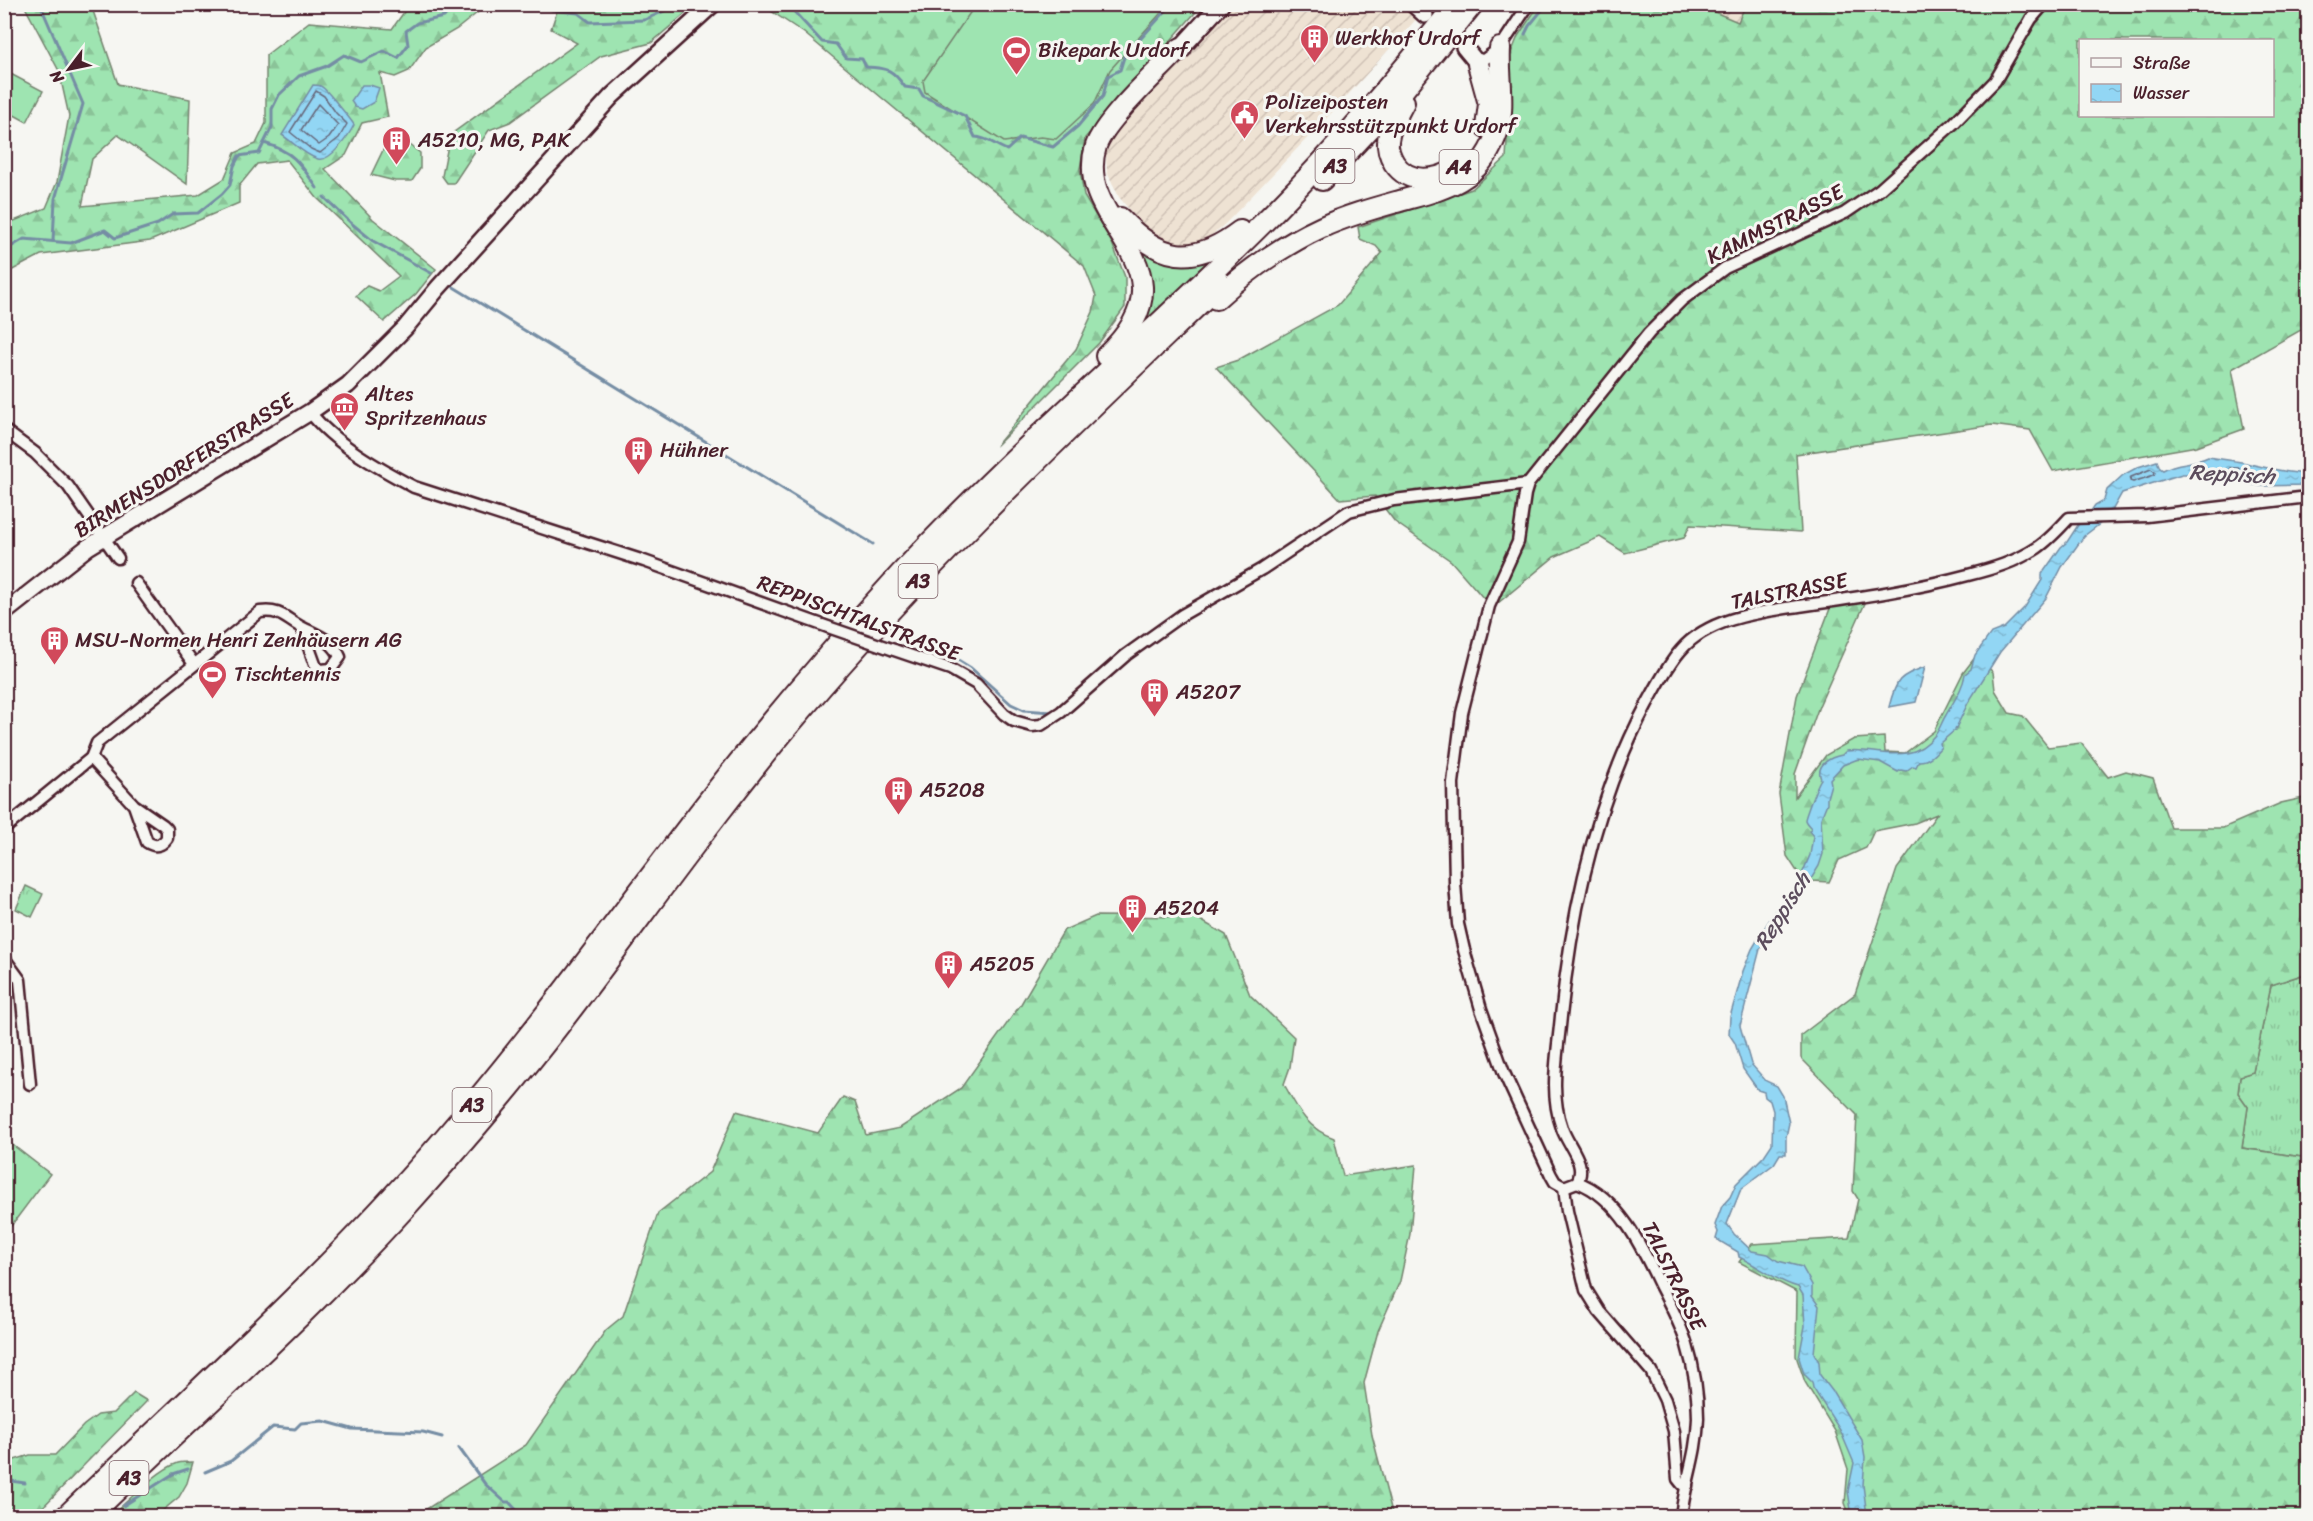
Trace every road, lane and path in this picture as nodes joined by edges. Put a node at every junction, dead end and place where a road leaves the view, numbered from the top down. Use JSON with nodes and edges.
{"nodes":[{"id":1,"x":713,"y":4,"type":"edge"},
{"id":2,"x":1221,"y":4,"type":"edge"},
{"id":3,"x":1413,"y":4,"type":"edge"},
{"id":4,"x":1456,"y":4,"type":"edge"},
{"id":5,"x":1473,"y":4,"type":"edge"},
{"id":6,"x":1529,"y":4,"type":"edge"},
{"id":7,"x":2044,"y":4,"type":"edge"},
{"id":8,"x":1425,"y":15,"type":"dead end"},
{"id":9,"x":1464,"y":47,"type":"dead end"},
{"id":10,"x":1181,"y":48,"type":"joint"},
{"id":11,"x":1500,"y":48,"type":"junction"},
{"id":12,"x":1478,"y":64,"type":"junction"},
{"id":13,"x":1422,"y":68,"type":"junction"},
{"id":14,"x":1501,"y":111,"type":"junction"},
{"id":15,"x":1316,"y":167,"type":"junction"},
{"id":16,"x":1132,"y":238,"type":"junction"},
{"id":17,"x":1162,"y":340,"type":"junction"},
{"id":18,"x":310,"y":412,"type":"junction"},
{"id":19,"x":1054,"y":422,"type":"junction"},
{"id":20,"x":4,"y":429,"type":"edge"},
{"id":21,"x":1528,"y":484,"type":"junction"},
{"id":22,"x":2308,"y":497,"type":"edge"},
{"id":23,"x":103,"y":537,"type":"junction"},
{"id":24,"x":118,"y":558,"type":"dead end"},
{"id":25,"x":136,"y":583,"type":"dead end"},
{"id":26,"x":4,"y":613,"type":"edge"},
{"id":27,"x":302,"y":628,"type":"dead end"},
{"id":28,"x":194,"y":664,"type":"junction"},
{"id":29,"x":91,"y":758,"type":"junction"},
{"id":30,"x":134,"y":805,"type":"dead end"},
{"id":31,"x":4,"y":829,"type":"edge"},
{"id":32,"x":4,"y":959,"type":"edge"},
{"id":33,"x":30,"y":1084,"type":"dead end"},
{"id":34,"x":1577,"y":1182,"type":"junction"},
{"id":35,"x":1564,"y":1187,"type":"junction"},
{"id":36,"x":1687,"y":1486,"type":"junction"},
{"id":37,"x":66,"y":1516,"type":"edge"},
{"id":38,"x":90,"y":1516,"type":"edge"},
{"id":39,"x":1681,"y":1516,"type":"edge"}],
"edges":[{"from":1,"to":18,"type":"main road","name":"BIRMENSDORFERSTRASSE"},
{"from":2,"to":10,"type":"main road"},
{"from":3,"to":8,"type":"main road"},
{"from":4,"to":15,"type":"highway","number":"A3"},
{"from":5,"to":13,"type":"highway","number":"A3"},
{"from":6,"to":11,"type":"street"},
{"from":7,"to":21,"type":"street","name":"KAMMSTRASSE"},
{"from":9,"to":12,"type":"main road"},
{"from":10,"to":16,"type":"highway"},
{"from":11,"to":12,"type":"street"},
{"from":11,"to":14,"type":"highway","number":"A4"},
{"from":12,"to":13,"type":"highway","number":"A4"},
{"from":12,"to":14,"type":"highway","number":"A4"},
{"from":13,"to":17,"type":"highway","number":"A3"},
{"from":14,"to":17,"type":"highway","number":"A4"},
{"from":15,"to":16,"type":"highway"},
{"from":15,"to":19,"type":"highway","number":"A3"},
{"from":16,"to":19,"type":"highway"},
{"from":17,"to":38,"type":"highway","number":"A3"},
{"from":18,"to":21,"type":"street","name":"REPPISCHTALSTRASSE","bridge":true},
{"from":18,"to":23,"type":"main road","name":"BIRMENSDORFERSTRASSE"},
{"from":19,"to":37,"type":"highway","number":"A3"},
{"from":20,"to":23,"type":"street"},
{"from":21,"to":35,"type":"street"},
{"from":22,"to":34,"type":"street","name":"TALSTRASSE"},
{"from":23,"to":24,"type":"street"},
{"from":23,"to":26,"type":"main road","name":"BIRMENSDORFERSTRASSE"},
{"from":25,"to":28,"type":"street"},
{"from":27,"to":28,"type":"street"},
{"from":28,"to":29,"type":"street"},
{"from":29,"to":30,"type":"street"},
{"from":29,"to":31,"type":"street"},
{"from":32,"to":33,"type":"street"},
{"from":34,"to":35,"type":"street"},
{"from":34,"to":36,"type":"street","name":"TALSTRASSE"},
{"from":35,"to":36,"type":"street"},
{"from":36,"to":39,"type":"street","name":"TALSTRASSE"}]}
